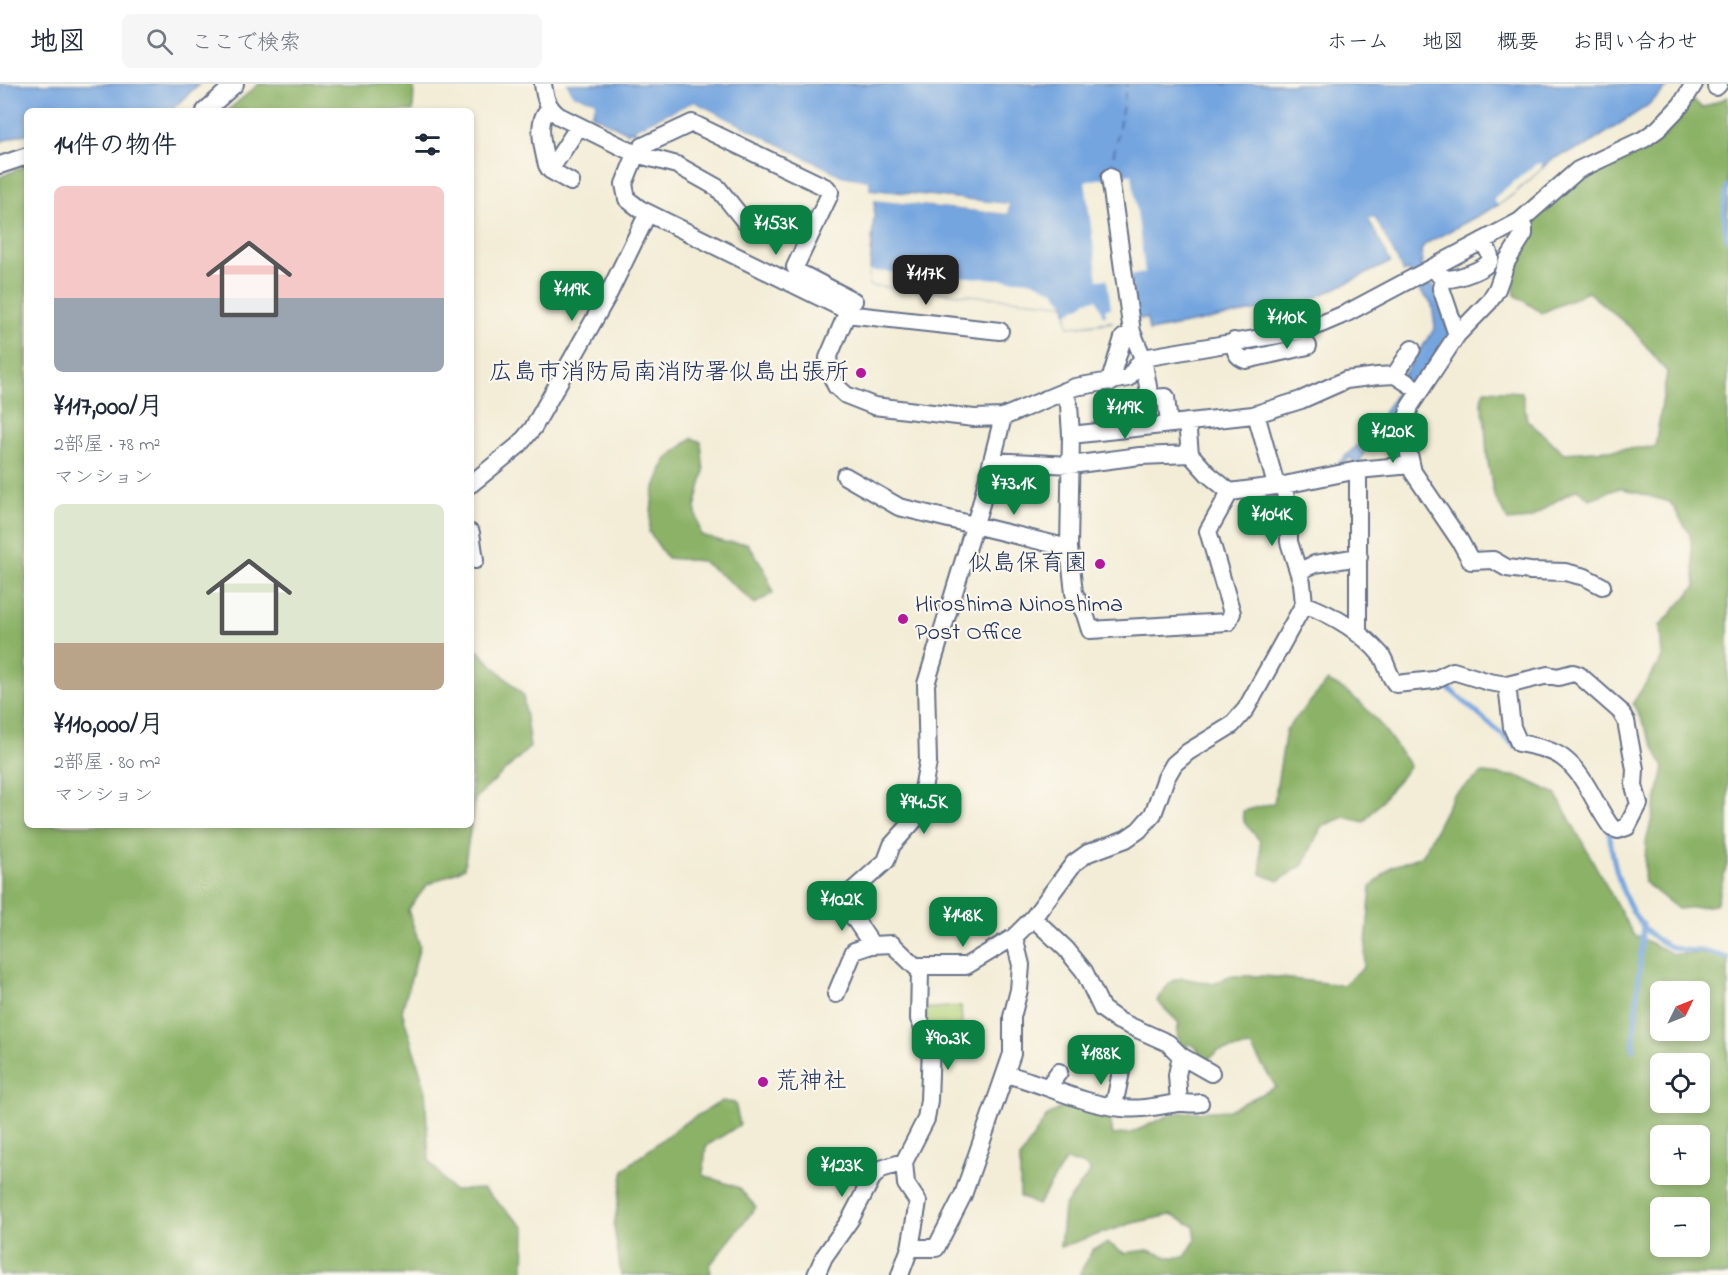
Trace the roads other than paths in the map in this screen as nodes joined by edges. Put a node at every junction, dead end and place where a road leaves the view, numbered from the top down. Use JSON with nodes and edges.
{"nodes":[{"id":1,"x":235,"y":84,"type":"edge"},
{"id":2,"x":543,"y":84,"type":"edge"},
{"id":3,"x":1714,"y":85,"type":"edge"},
{"id":4,"x":1692,"y":88,"type":"edge"},
{"id":5,"x":208,"y":108,"type":"edge"},
{"id":6,"x":550,"y":109,"type":"junction"},
{"id":7,"x":579,"y":126,"type":"junction"},
{"id":8,"x":636,"y":154,"type":"junction"},
{"id":9,"x":24,"y":157,"type":"edge"},
{"id":10,"x":0,"y":165,"type":"edge"},
{"id":11,"x":550,"y":170,"type":"junction"},
{"id":12,"x":1110,"y":177,"type":"dead end"},
{"id":13,"x":571,"y":182,"type":"dead end"},
{"id":14,"x":648,"y":213,"type":"junction"},
{"id":15,"x":1520,"y":221,"type":"junction"},
{"id":16,"x":746,"y":224,"type":"dead end"},
{"id":17,"x":1482,"y":241,"type":"junction"},
{"id":18,"x":1435,"y":272,"type":"junction"},
{"id":19,"x":850,"y":308,"type":"junction"},
{"id":20,"x":1000,"y":331,"type":"dead end"},
{"id":21,"x":1132,"y":332,"type":"junction"},
{"id":22,"x":1457,"y":335,"type":"junction"},
{"id":23,"x":1234,"y":341,"type":"junction"},
{"id":24,"x":1308,"y":346,"type":"dead end"},
{"id":25,"x":1412,"y":349,"type":"dead end"},
{"id":26,"x":1143,"y":358,"type":"junction"},
{"id":27,"x":1397,"y":377,"type":"junction"},
{"id":28,"x":1112,"y":382,"type":"junction"},
{"id":29,"x":1418,"y":390,"type":"junction"},
{"id":30,"x":1064,"y":391,"type":"junction"},
{"id":31,"x":1256,"y":414,"type":"junction"},
{"id":32,"x":1003,"y":417,"type":"junction"},
{"id":33,"x":1187,"y":422,"type":"junction"},
{"id":34,"x":1169,"y":424,"type":"junction"},
{"id":35,"x":1071,"y":435,"type":"junction"},
{"id":36,"x":1190,"y":454,"type":"junction"},
{"id":37,"x":992,"y":461,"type":"junction"},
{"id":38,"x":1071,"y":465,"type":"junction"},
{"id":39,"x":1411,"y":465,"type":"junction"},
{"id":40,"x":1358,"y":470,"type":"junction"},
{"id":41,"x":844,"y":476,"type":"dead end"},
{"id":42,"x":474,"y":482,"type":"edge"},
{"id":43,"x":1280,"y":485,"type":"junction"},
{"id":44,"x":1230,"y":492,"type":"junction"},
{"id":45,"x":975,"y":524,"type":"junction"},
{"id":46,"x":1069,"y":548,"type":"junction"},
{"id":47,"x":474,"y":553,"type":"edge"},
{"id":48,"x":1359,"y":557,"type":"junction"},
{"id":49,"x":475,"y":560,"type":"dead end"},
{"id":50,"x":1299,"y":571,"type":"junction"},
{"id":51,"x":1602,"y":586,"type":"dead end"},
{"id":52,"x":1304,"y":604,"type":"junction"},
{"id":53,"x":1358,"y":634,"type":"junction"},
{"id":54,"x":1507,"y":685,"type":"junction"},
{"id":55,"x":1033,"y":918,"type":"junction"},
{"id":56,"x":1014,"y":937,"type":"junction"},
{"id":57,"x":872,"y":945,"type":"junction"},
{"id":58,"x":915,"y":966,"type":"junction"},
{"id":59,"x":836,"y":994,"type":"dead end"},
{"id":60,"x":1181,"y":1056,"type":"junction"},
{"id":61,"x":1126,"y":1069,"type":"dead end"},
{"id":62,"x":1059,"y":1072,"type":"dead end"},
{"id":63,"x":1006,"y":1074,"type":"junction"},
{"id":64,"x":1211,"y":1074,"type":"dead end"},
{"id":65,"x":1047,"y":1087,"type":"junction"},
{"id":66,"x":1089,"y":1094,"type":"dead end"},
{"id":67,"x":1068,"y":1096,"type":"junction"},
{"id":68,"x":1179,"y":1103,"type":"junction"},
{"id":69,"x":1200,"y":1103,"type":"dead end"},
{"id":70,"x":1114,"y":1106,"type":"junction"},
{"id":71,"x":903,"y":1162,"type":"junction"},
{"id":72,"x":910,"y":1248,"type":"junction"},
{"id":73,"x":816,"y":1275,"type":"edge"},
{"id":74,"x":900,"y":1275,"type":"edge"}],
"edges":[{"from":1,"to":5,"type":"street"},
{"from":2,"to":6,"type":"street"},
{"from":3,"to":4,"type":"street"},
{"from":4,"to":15,"type":"street"},
{"from":6,"to":7,"type":"street"},
{"from":6,"to":11,"type":"street"},
{"from":7,"to":8,"type":"street"},
{"from":7,"to":11,"type":"street"},
{"from":8,"to":14,"type":"street"},
{"from":8,"to":16,"type":"street"},
{"from":8,"to":19,"type":"street"},
{"from":9,"to":10,"type":"street"},
{"from":11,"to":13,"type":"street"},
{"from":12,"to":21,"type":"street"},
{"from":14,"to":19,"type":"street"},
{"from":14,"to":42,"type":"street"},
{"from":15,"to":17,"type":"street"},
{"from":15,"to":22,"type":"street"},
{"from":17,"to":18,"type":"street"},
{"from":17,"to":18,"type":"street"},
{"from":18,"to":22,"type":"street"},
{"from":18,"to":23,"type":"street"},
{"from":19,"to":20,"type":"street"},
{"from":19,"to":32,"type":"street"},
{"from":21,"to":26,"type":"street"},
{"from":21,"to":28,"type":"street"},
{"from":22,"to":29,"type":"street"},
{"from":23,"to":24,"type":"street"},
{"from":23,"to":26,"type":"street"},
{"from":25,"to":27,"type":"street"},
{"from":26,"to":28,"type":"street"},
{"from":26,"to":34,"type":"street"},
{"from":27,"to":29,"type":"street"},
{"from":27,"to":31,"type":"street"},
{"from":28,"to":30,"type":"street"},
{"from":29,"to":39,"type":"street"},
{"from":30,"to":32,"type":"street"},
{"from":30,"to":35,"type":"street"},
{"from":31,"to":33,"type":"street"},
{"from":31,"to":43,"type":"street"},
{"from":32,"to":37,"type":"street"},
{"from":33,"to":34,"type":"street"},
{"from":33,"to":36,"type":"street"},
{"from":34,"to":35,"type":"street"},
{"from":35,"to":38,"type":"street"},
{"from":36,"to":38,"type":"street"},
{"from":36,"to":44,"type":"street"},
{"from":37,"to":38,"type":"street"},
{"from":37,"to":45,"type":"street"},
{"from":38,"to":46,"type":"street"},
{"from":39,"to":40,"type":"street"},
{"from":39,"to":51,"type":"street"},
{"from":40,"to":43,"type":"street"},
{"from":40,"to":48,"type":"street"},
{"from":41,"to":45,"type":"street"},
{"from":43,"to":44,"type":"street"},
{"from":43,"to":50,"type":"street"},
{"from":44,"to":46,"type":"street"},
{"from":45,"to":46,"type":"street"},
{"from":45,"to":57,"type":"street"},
{"from":47,"to":49,"type":"street"},
{"from":48,"to":50,"type":"street"},
{"from":48,"to":53,"type":"street"},
{"from":50,"to":52,"type":"street"},
{"from":52,"to":53,"type":"street"},
{"from":52,"to":55,"type":"street"},
{"from":53,"to":54,"type":"street"},
{"from":54,"to":54,"type":"street"},
{"from":55,"to":56,"type":"street"},
{"from":55,"to":60,"type":"street"},
{"from":56,"to":58,"type":"street"},
{"from":56,"to":63,"type":"street"},
{"from":57,"to":58,"type":"street"},
{"from":57,"to":59,"type":"street"},
{"from":58,"to":71,"type":"street"},
{"from":60,"to":64,"type":"street"},
{"from":60,"to":68,"type":"street"},
{"from":61,"to":70,"type":"street"},
{"from":62,"to":65,"type":"street"},
{"from":63,"to":65,"type":"street"},
{"from":63,"to":72,"type":"street"},
{"from":65,"to":67,"type":"street"},
{"from":66,"to":67,"type":"street"},
{"from":67,"to":70,"type":"street"},
{"from":68,"to":69,"type":"street"},
{"from":68,"to":70,"type":"street"},
{"from":71,"to":72,"type":"street"},
{"from":71,"to":73,"type":"street"},
{"from":72,"to":74,"type":"street"}]}
